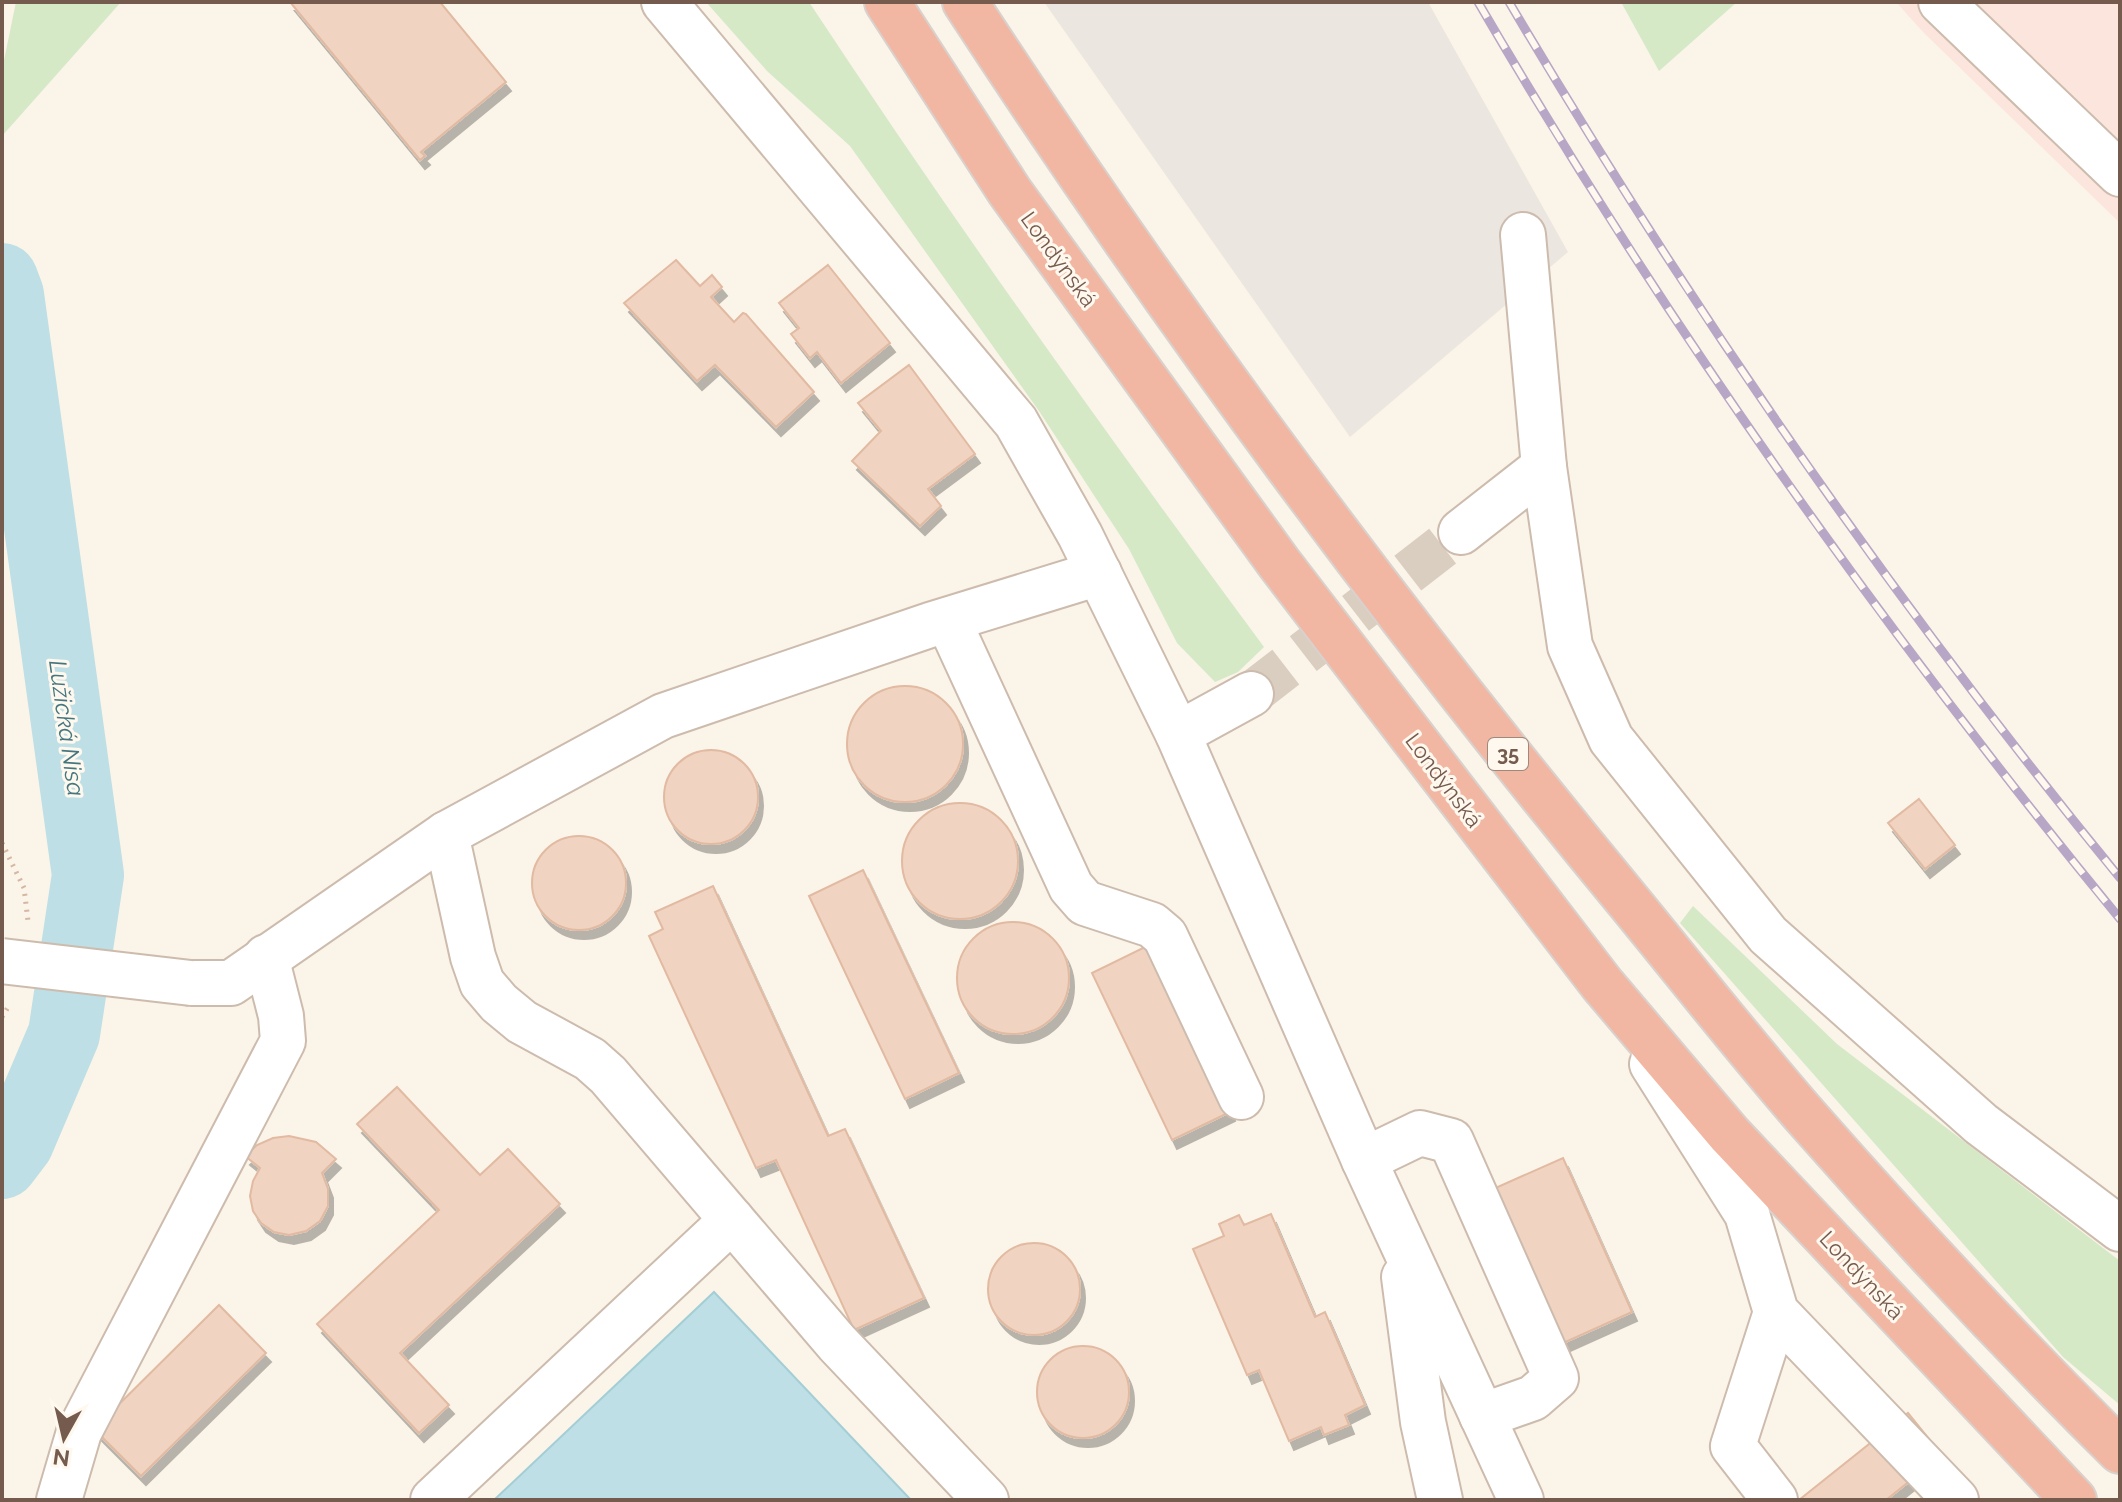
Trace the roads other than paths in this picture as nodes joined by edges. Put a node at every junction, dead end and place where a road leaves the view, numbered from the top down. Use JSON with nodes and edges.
{"nodes":[{"id":1,"x":664,"y":2,"type":"edge"},
{"id":2,"x":887,"y":2,"type":"edge"},
{"id":3,"x":965,"y":2,"type":"edge"},
{"id":4,"x":1941,"y":2,"type":"edge"},
{"id":5,"x":2120,"y":174,"type":"edge"},
{"id":6,"x":1523,"y":235,"type":"dead end"},
{"id":7,"x":1544,"y":467,"type":"junction"},
{"id":8,"x":1461,"y":532,"type":"tunnel mouth"},
{"id":9,"x":1099,"y":573,"type":"junction"},
{"id":10,"x":948,"y":620,"type":"junction"},
{"id":11,"x":1251,"y":694,"type":"tunnel mouth"},
{"id":12,"x":1178,"y":734,"type":"junction"},
{"id":13,"x":446,"y":834,"type":"junction"},
{"id":14,"x":266,"y":957,"type":"junction"},
{"id":15,"x":2,"y":961,"type":"edge"},
{"id":16,"x":1602,"y":984,"type":"junction"},
{"id":17,"x":1241,"y":1097,"type":"dead end"},
{"id":18,"x":1364,"y":1160,"type":"junction"},
{"id":19,"x":732,"y":1220,"type":"junction"},
{"id":20,"x":2120,"y":1229,"type":"edge"},
{"id":21,"x":1398,"y":1233,"type":"junction"},
{"id":22,"x":1776,"y":1312,"type":"junction"},
{"id":23,"x":1482,"y":1416,"type":"junction"},
{"id":24,"x":2120,"y":1451,"type":"edge"},
{"id":25,"x":59,"y":1500,"type":"edge"},
{"id":26,"x":433,"y":1500,"type":"edge"},
{"id":27,"x":986,"y":1500,"type":"edge"},
{"id":28,"x":1440,"y":1500,"type":"edge"},
{"id":29,"x":1521,"y":1500,"type":"edge"},
{"id":30,"x":1775,"y":1500,"type":"edge"},
{"id":31,"x":1956,"y":1500,"type":"edge"},
{"id":32,"x":2074,"y":1500,"type":"edge"}],
"edges":[{"from":1,"to":9,"type":"street"},
{"from":2,"to":16,"type":"highway","name":"Londýnská"},
{"from":3,"to":24,"type":"highway","number":"35"},
{"from":4,"to":5,"type":"street"},
{"from":6,"to":7,"type":"street"},
{"from":7,"to":8,"type":"street"},
{"from":7,"to":20,"type":"street"},
{"from":9,"to":10,"type":"street"},
{"from":9,"to":12,"type":"street"},
{"from":10,"to":13,"type":"street"},
{"from":10,"to":17,"type":"street"},
{"from":11,"to":12,"type":"street"},
{"from":12,"to":18,"type":"street"},
{"from":13,"to":14,"type":"street"},
{"from":13,"to":19,"type":"street"},
{"from":14,"to":15,"type":"street","bridge":true},
{"from":14,"to":25,"type":"street"},
{"from":16,"to":22,"type":"street"},
{"from":16,"to":32,"type":"highway","name":"Londýnská"},
{"from":18,"to":21,"type":"street"},
{"from":18,"to":23,"type":"street"},
{"from":19,"to":26,"type":"street"},
{"from":19,"to":27,"type":"street"},
{"from":21,"to":23,"type":"street"},
{"from":21,"to":28,"type":"street"},
{"from":22,"to":30,"type":"street"},
{"from":22,"to":31,"type":"street"},
{"from":23,"to":29,"type":"street"}]}
